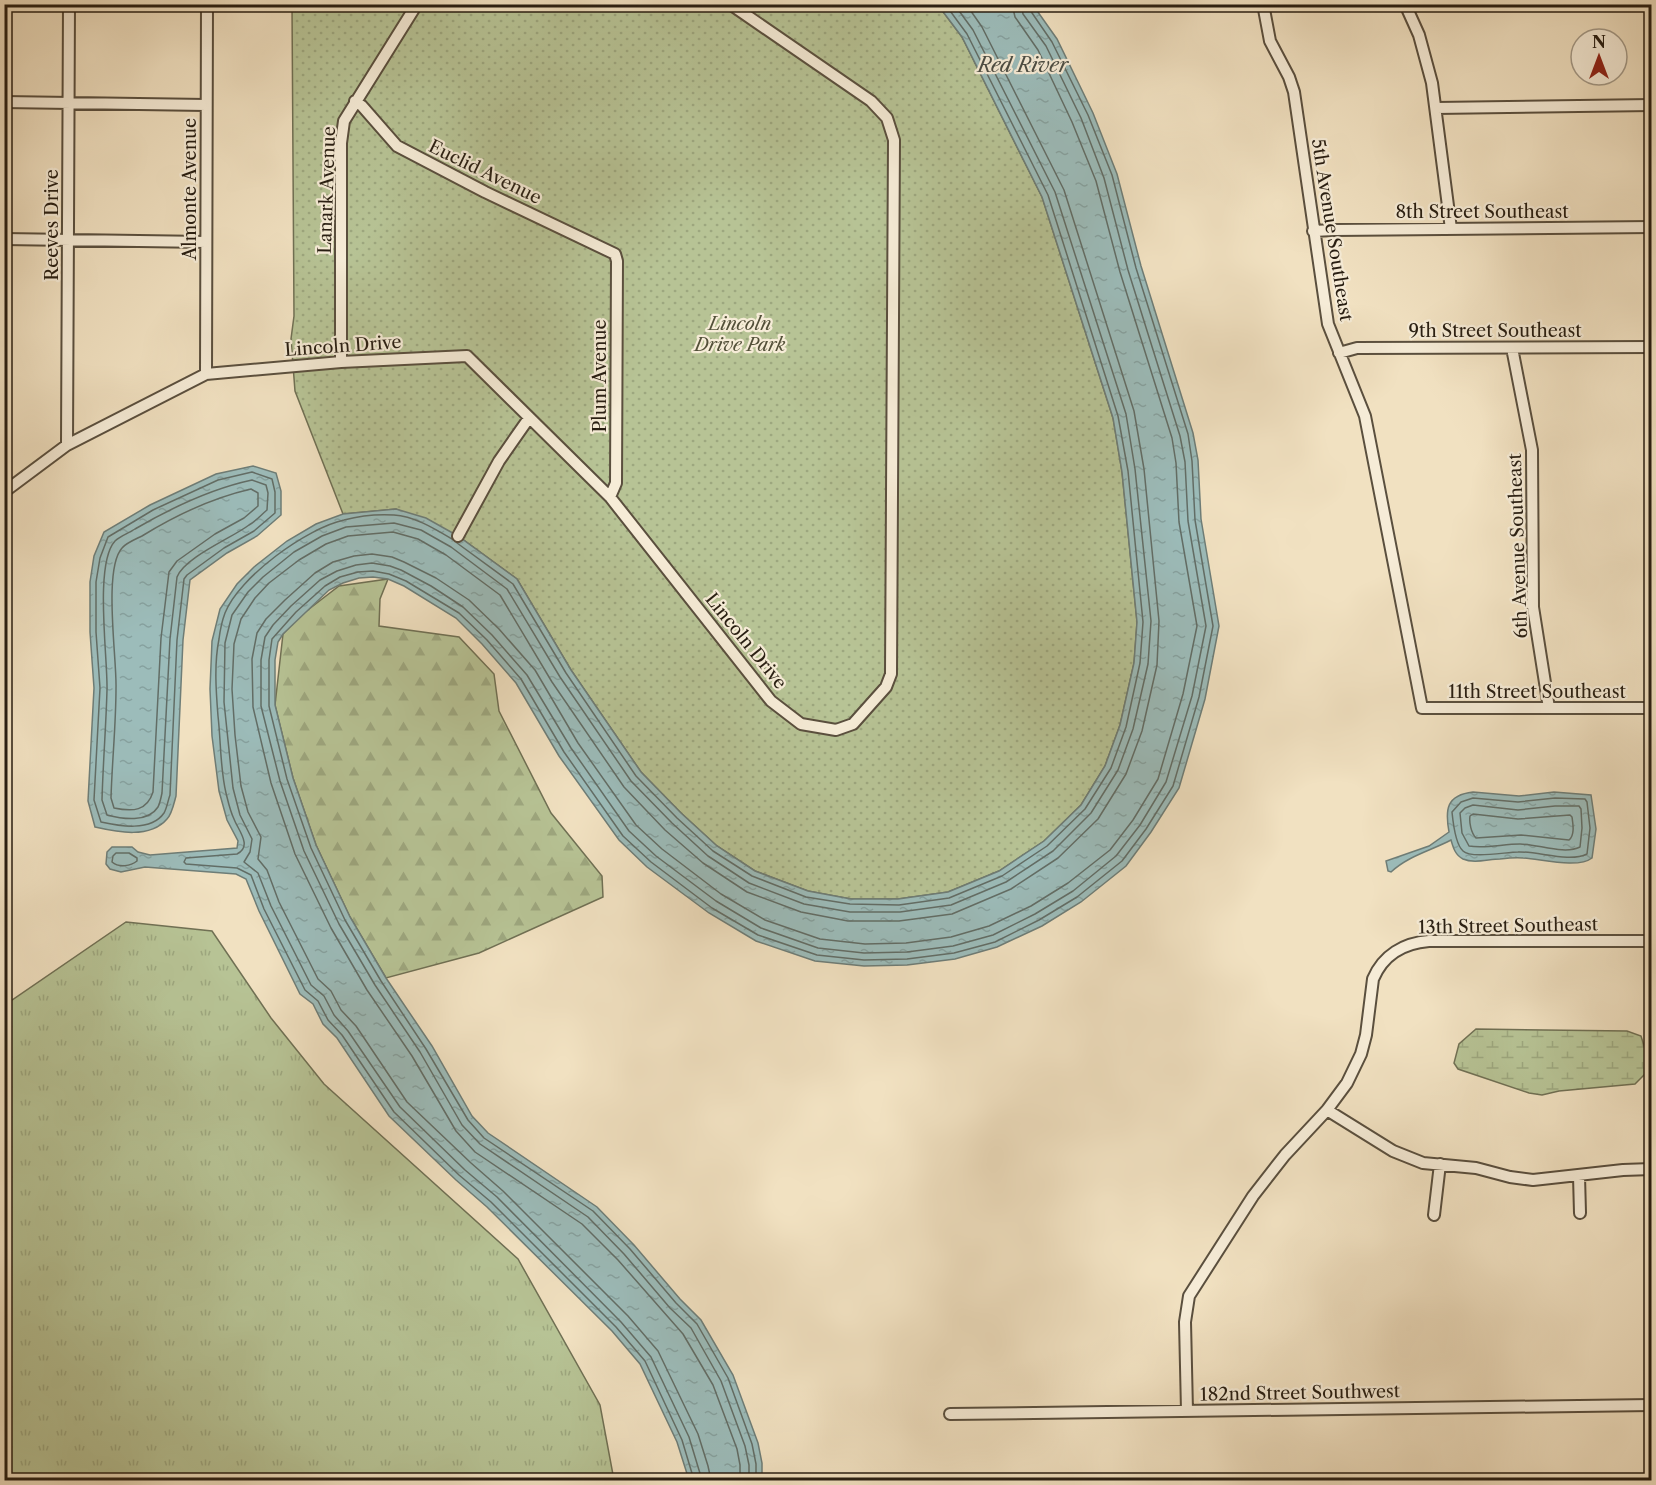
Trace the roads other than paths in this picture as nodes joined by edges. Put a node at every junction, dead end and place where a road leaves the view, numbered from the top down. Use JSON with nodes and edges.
{"nodes":[{"id":1,"x":69,"y":4,"type":"edge"},
{"id":2,"x":207,"y":4,"type":"edge"},
{"id":3,"x":417,"y":4,"type":"edge"},
{"id":4,"x":730,"y":4,"type":"edge"},
{"id":5,"x":1263,"y":4,"type":"edge"},
{"id":6,"x":1405,"y":4,"type":"edge"},
{"id":7,"x":355,"y":101,"type":"junction"},
{"id":8,"x":4,"y":102,"type":"edge"},
{"id":9,"x":69,"y":103,"type":"junction"},
{"id":10,"x":206,"y":105,"type":"junction"},
{"id":11,"x":1652,"y":105,"type":"edge"},
{"id":12,"x":1436,"y":108,"type":"junction"},
{"id":13,"x":1652,"y":227,"type":"edge"},
{"id":14,"x":1451,"y":229,"type":"junction"},
{"id":15,"x":1313,"y":231,"type":"junction"},
{"id":16,"x":4,"y":239,"type":"edge"},
{"id":17,"x":68,"y":240,"type":"junction"},
{"id":18,"x":206,"y":242,"type":"junction"},
{"id":19,"x":615,"y":254,"type":"joint"},
{"id":20,"x":1652,"y":347,"type":"edge"},
{"id":21,"x":1512,"y":348,"type":"junction"},
{"id":22,"x":1339,"y":353,"type":"junction"},
{"id":23,"x":341,"y":362,"type":"junction"},
{"id":24,"x":206,"y":374,"type":"junction"},
{"id":25,"x":529,"y":418,"type":"junction"},
{"id":26,"x":67,"y":445,"type":"junction"},
{"id":27,"x":4,"y":492,"type":"edge"},
{"id":28,"x":610,"y":497,"type":"junction"},
{"id":29,"x":458,"y":536,"type":"dead end"},
{"id":30,"x":1422,"y":708,"type":"joint"},
{"id":31,"x":1549,"y":708,"type":"junction"},
{"id":32,"x":1652,"y":708,"type":"edge"},
{"id":33,"x":1652,"y":941,"type":"edge"},
{"id":34,"x":1327,"y":1110,"type":"junction"},
{"id":35,"x":1440,"y":1164,"type":"junction"},
{"id":36,"x":1652,"y":1169,"type":"edge"},
{"id":37,"x":1579,"y":1176,"type":"junction"},
{"id":38,"x":1580,"y":1213,"type":"dead end"},
{"id":39,"x":1434,"y":1215,"type":"dead end"},
{"id":40,"x":1652,"y":1405,"type":"edge"},
{"id":41,"x":1187,"y":1412,"type":"junction"},
{"id":42,"x":950,"y":1414,"type":"dead end"}],
"edges":[{"from":1,"to":9,"type":"street","name":"Reeves Drive"},
{"from":2,"to":10,"type":"street","name":"Almonte Avenue"},
{"from":3,"to":7,"type":"street","name":"Lanark Avenue"},
{"from":4,"to":28,"type":"street","name":"Lincoln Drive"},
{"from":5,"to":15,"type":"street","name":"5th Avenue Southeast"},
{"from":6,"to":12,"type":"street"},
{"from":7,"to":19,"type":"street","name":"Euclid Avenue"},
{"from":7,"to":23,"type":"street","name":"Lanark Avenue"},
{"from":8,"to":9,"type":"street"},
{"from":9,"to":10,"type":"street"},
{"from":9,"to":17,"type":"street","name":"Reeves Drive"},
{"from":10,"to":18,"type":"street","name":"Almonte Avenue"},
{"from":11,"to":12,"type":"street"},
{"from":12,"to":14,"type":"street"},
{"from":13,"to":14,"type":"street","name":"8th Street Southeast"},
{"from":14,"to":15,"type":"street","name":"8th Street Southeast"},
{"from":15,"to":22,"type":"street","name":"5th Avenue Southeast"},
{"from":16,"to":17,"type":"street"},
{"from":17,"to":18,"type":"street"},
{"from":17,"to":26,"type":"street","name":"Reeves Drive"},
{"from":18,"to":24,"type":"street","name":"Almonte Avenue"},
{"from":19,"to":28,"type":"street","name":"Plum Avenue"},
{"from":20,"to":21,"type":"street","name":"9th Street Southeast"},
{"from":21,"to":22,"type":"street","name":"9th Street Southeast"},
{"from":21,"to":31,"type":"street","name":"6th Avenue Southeast"},
{"from":22,"to":30,"type":"street","name":"5th Avenue Southeast"},
{"from":23,"to":24,"type":"street","name":"Lincoln Drive"},
{"from":23,"to":25,"type":"street","name":"Lincoln Drive"},
{"from":24,"to":26,"type":"street","name":"Lincoln Drive"},
{"from":25,"to":28,"type":"street","name":"Lincoln Drive"},
{"from":25,"to":29,"type":"street"},
{"from":26,"to":27,"type":"street","name":"Lincoln Drive"},
{"from":30,"to":31,"type":"street","name":"11th Street Southeast"},
{"from":31,"to":32,"type":"street","name":"11th Street Southeast"},
{"from":33,"to":34,"type":"street","name":"13th Street Southeast"},
{"from":34,"to":35,"type":"street"},
{"from":34,"to":41,"type":"street"},
{"from":35,"to":37,"type":"street"},
{"from":35,"to":39,"type":"street"},
{"from":36,"to":37,"type":"street"},
{"from":37,"to":38,"type":"street"},
{"from":40,"to":41,"type":"street","name":"182nd Street Southwest"},
{"from":41,"to":42,"type":"street","name":"182nd Street Southwest"}]}
